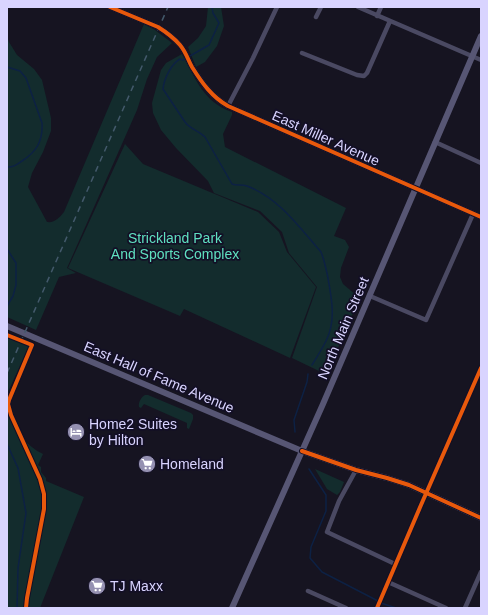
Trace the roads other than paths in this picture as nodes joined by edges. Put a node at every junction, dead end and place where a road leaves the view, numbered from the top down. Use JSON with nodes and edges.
{"nodes":[{"id":1,"x":110,"y":7,"type":"edge"},
{"id":2,"x":277,"y":7,"type":"edge"},
{"id":3,"x":321,"y":7,"type":"edge"},
{"id":4,"x":358,"y":7,"type":"edge"},
{"id":5,"x":381,"y":7,"type":"edge"},
{"id":6,"x":377,"y":16,"type":"junction"},
{"id":7,"x":316,"y":17,"type":"dead end"},
{"id":8,"x":390,"y":21,"type":"junction"},
{"id":9,"x":481,"y":36,"type":"edge"},
{"id":10,"x":302,"y":52,"type":"dead end"},
{"id":11,"x":472,"y":56,"type":"junction"},
{"id":12,"x":481,"y":60,"type":"edge"},
{"id":13,"x":228,"y":106,"type":"junction"},
{"id":14,"x":435,"y":142,"type":"junction"},
{"id":15,"x":481,"y":163,"type":"edge"},
{"id":16,"x":415,"y":189,"type":"junction"},
{"id":17,"x":473,"y":214,"type":"junction"},
{"id":18,"x":481,"y":218,"type":"edge"},
{"id":19,"x":370,"y":296,"type":"junction"},
{"id":20,"x":7,"y":326,"type":"edge"},
{"id":21,"x":481,"y":369,"type":"edge"},
{"id":22,"x":302,"y":451,"type":"junction"},
{"id":23,"x":356,"y":470,"type":"junction"},
{"id":24,"x":426,"y":493,"type":"junction"},
{"id":25,"x":481,"y":518,"type":"edge"},
{"id":26,"x":395,"y":564,"type":"junction"},
{"id":27,"x":481,"y":572,"type":"edge"},
{"id":28,"x":388,"y":582,"type":"junction"},
{"id":29,"x":308,"y":591,"type":"dead end"},
{"id":30,"x":234,"y":607,"type":"edge"},
{"id":31,"x":346,"y":608,"type":"edge"},
{"id":32,"x":377,"y":608,"type":"edge"},
{"id":33,"x":446,"y":608,"type":"edge"},
{"id":34,"x":465,"y":608,"type":"edge"}],
"edges":[{"from":1,"to":13,"type":"street","name":"East Miller Avenue"},
{"from":2,"to":13,"type":"street"},
{"from":3,"to":7,"type":"street"},
{"from":4,"to":6,"type":"street"},
{"from":5,"to":6,"type":"street"},
{"from":6,"to":8,"type":"street"},
{"from":8,"to":10,"type":"street"},
{"from":8,"to":11,"type":"street"},
{"from":9,"to":11,"type":"main road","name":"North Main Street"},
{"from":11,"to":12,"type":"street"},
{"from":11,"to":14,"type":"main road","name":"North Main Street"},
{"from":13,"to":16,"type":"street","name":"East Miller Avenue"},
{"from":14,"to":15,"type":"street"},
{"from":14,"to":16,"type":"main road","name":"North Main Street"},
{"from":16,"to":17,"type":"street","name":"East Miller Avenue"},
{"from":16,"to":19,"type":"main road","name":"North Main Street"},
{"from":17,"to":18,"type":"street","name":"East Miller Avenue"},
{"from":17,"to":19,"type":"street"},
{"from":19,"to":22,"type":"main road","name":"North Main Street"},
{"from":20,"to":22,"type":"main road","name":"East Hall of Fame Avenue"},
{"from":21,"to":24,"type":"street"},
{"from":22,"to":23,"type":"main road","name":"East Hall of Fame Avenue"},
{"from":22,"to":30,"type":"main road","name":"North Main Street"},
{"from":23,"to":24,"type":"main road","name":"East Hall of Fame Avenue"},
{"from":23,"to":26,"type":"street"},
{"from":24,"to":25,"type":"main road","name":"East Hall of Fame Avenue"},
{"from":24,"to":26,"type":"street"},
{"from":26,"to":28,"type":"street"},
{"from":27,"to":34,"type":"street"},
{"from":28,"to":32,"type":"street"},
{"from":28,"to":33,"type":"street"},
{"from":29,"to":31,"type":"street"}]}
